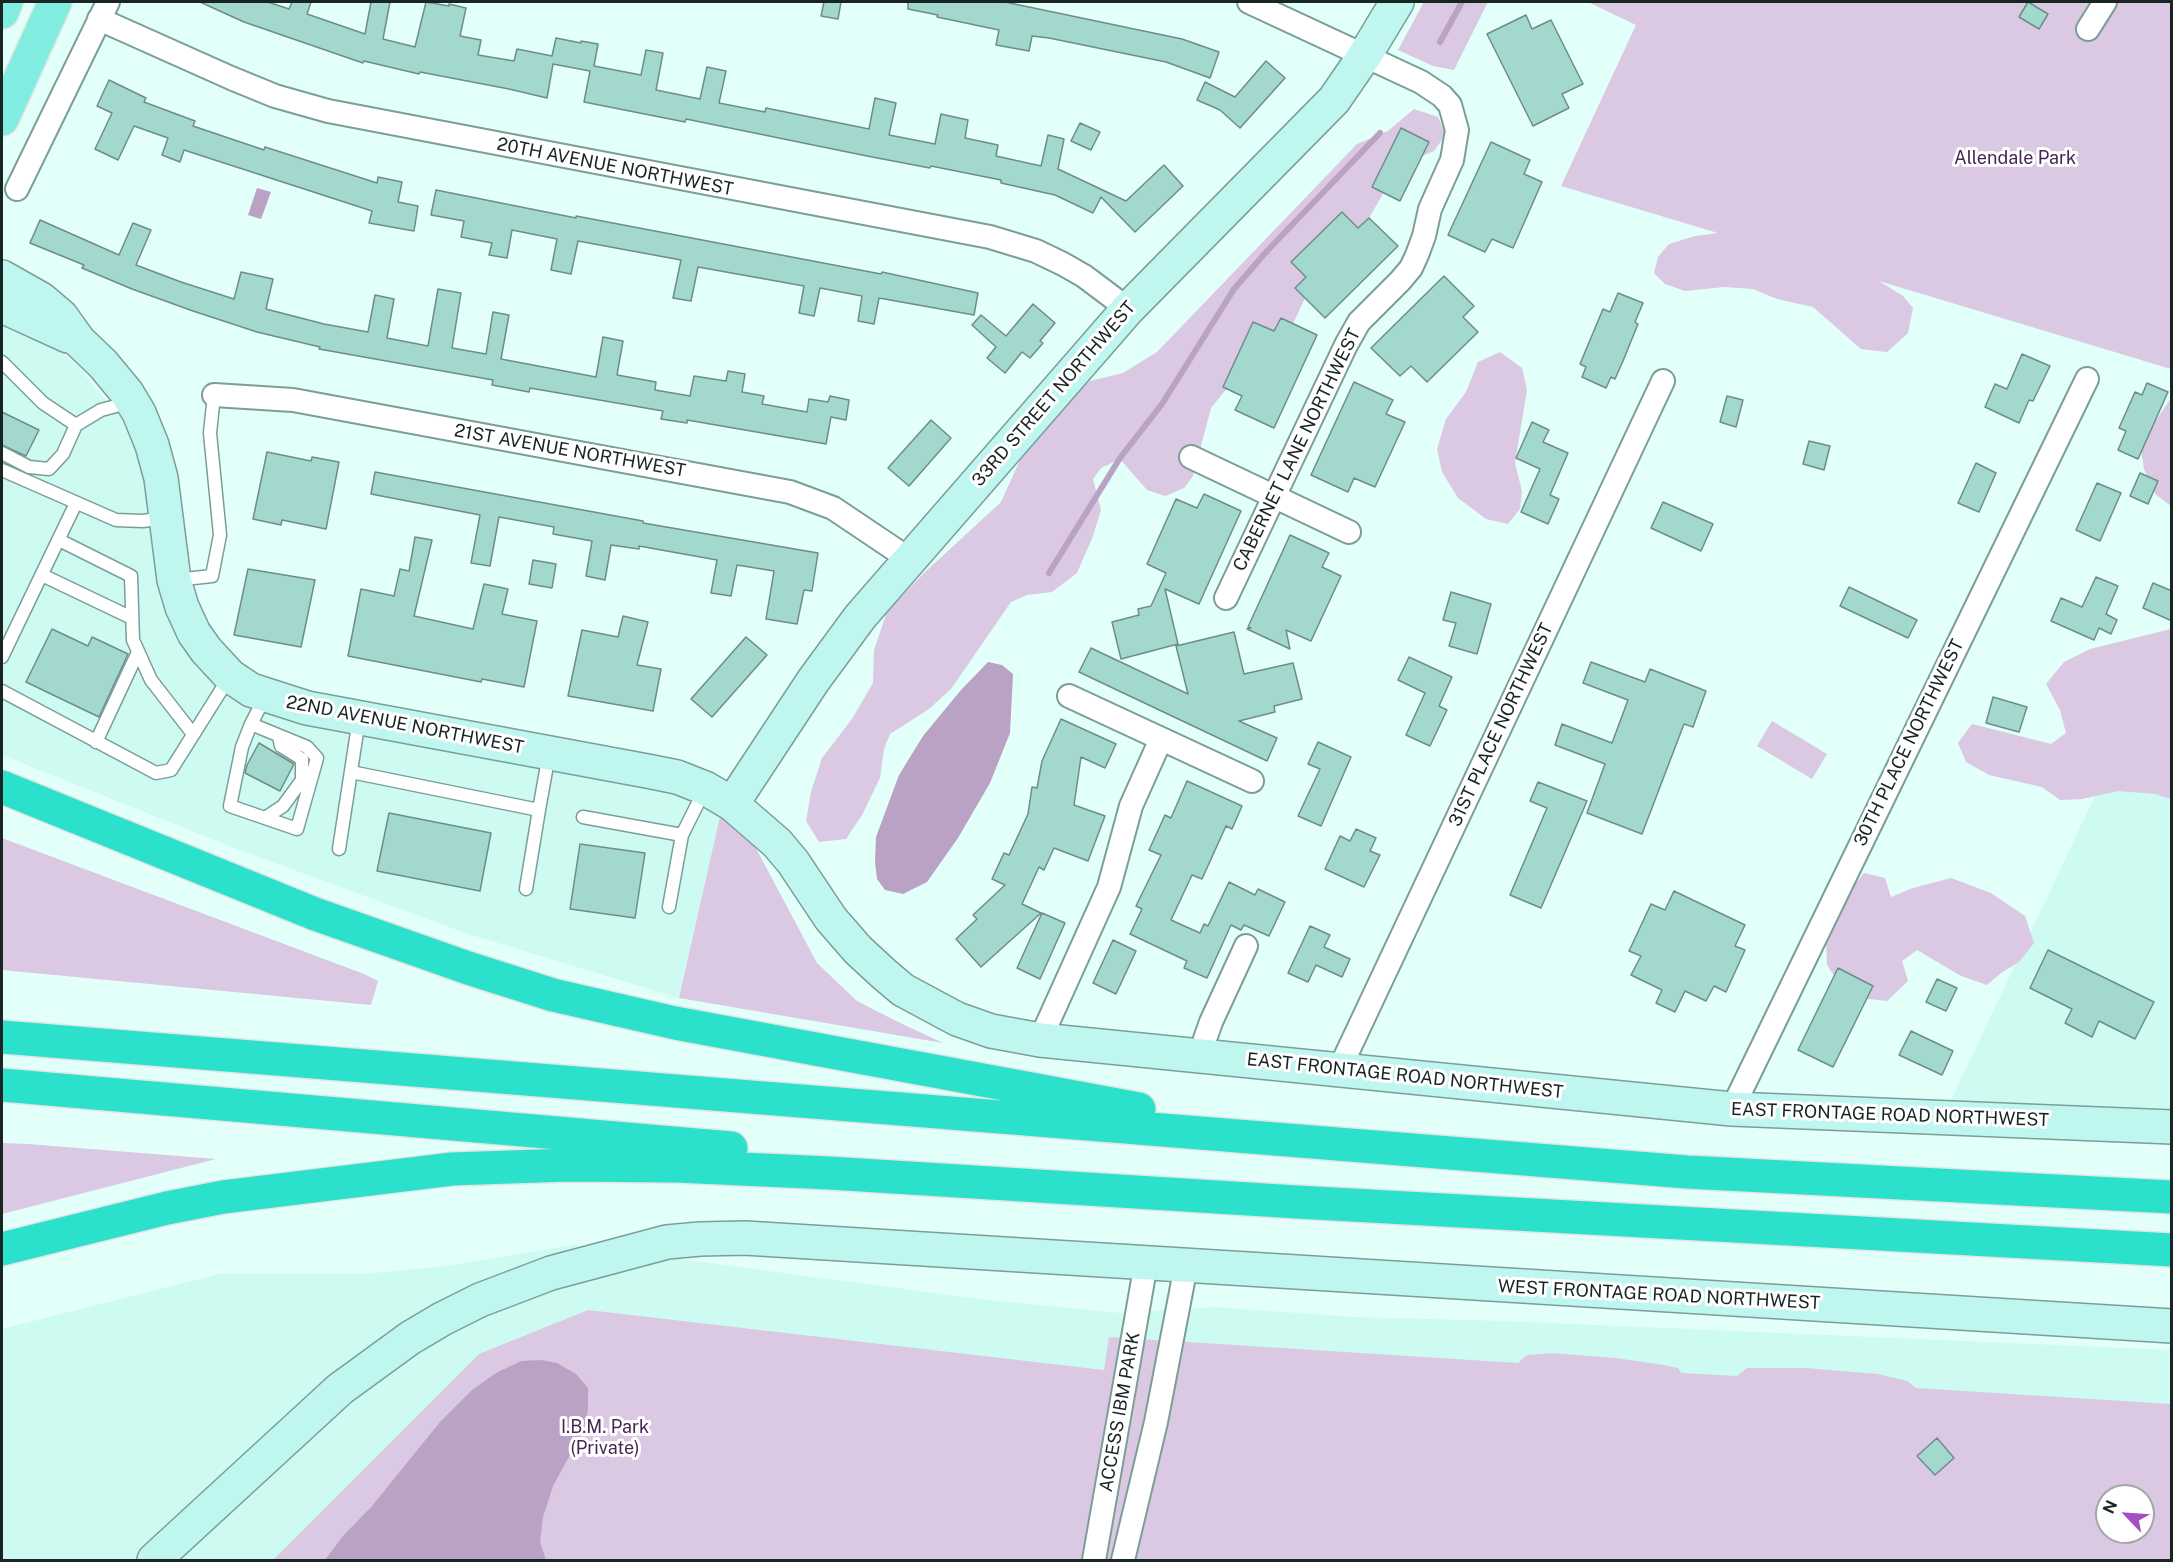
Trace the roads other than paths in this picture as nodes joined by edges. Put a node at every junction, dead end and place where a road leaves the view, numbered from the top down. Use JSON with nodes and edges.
{"nodes":[{"id":1,"x":6,"y":2,"type":"edge"},
{"id":2,"x":56,"y":2,"type":"edge"},
{"id":3,"x":1248,"y":2,"type":"edge"},
{"id":4,"x":1397,"y":2,"type":"edge"},
{"id":5,"x":2105,"y":2,"type":"edge"},
{"id":6,"x":104,"y":10,"type":"edge"},
{"id":7,"x":2,"y":12,"type":"edge"},
{"id":8,"x":2088,"y":29,"type":"dead end"},
{"id":9,"x":1365,"y":55,"type":"junction"},
{"id":10,"x":2,"y":119,"type":"edge"},
{"id":11,"x":17,"y":189,"type":"dead end"},
{"id":12,"x":2,"y":277,"type":"edge"},
{"id":13,"x":2,"y":306,"type":"edge"},
{"id":14,"x":1128,"y":309,"type":"junction"},
{"id":15,"x":80,"y":341,"type":"junction"},
{"id":16,"x":2,"y":362,"type":"edge"},
{"id":17,"x":2087,"y":379,"type":"dead end"},
{"id":18,"x":1663,"y":381,"type":"dead end"},
{"id":19,"x":214,"y":395,"type":"joint"},
{"id":20,"x":132,"y":401,"type":"junction"},
{"id":21,"x":75,"y":425,"type":"junction"},
{"id":22,"x":2,"y":453,"type":"edge"},
{"id":23,"x":1191,"y":457,"type":"dead end"},
{"id":24,"x":2,"y":470,"type":"edge"},
{"id":25,"x":1274,"y":496,"type":"junction"},
{"id":26,"x":76,"y":503,"type":"junction"},
{"id":27,"x":167,"y":518,"type":"junction"},
{"id":28,"x":1349,"y":532,"type":"dead end"},
{"id":29,"x":59,"y":540,"type":"junction"},
{"id":30,"x":909,"y":559,"type":"junction"},
{"id":31,"x":42,"y":574,"type":"junction"},
{"id":32,"x":174,"y":580,"type":"junction"},
{"id":33,"x":1226,"y":598,"type":"dead end"},
{"id":34,"x":132,"y":618,"type":"junction"},
{"id":35,"x":138,"y":652,"type":"junction"},
{"id":36,"x":2,"y":657,"type":"edge"},
{"id":37,"x":230,"y":676,"type":"junction"},
{"id":38,"x":2,"y":691,"type":"edge"},
{"id":39,"x":1069,"y":696,"type":"dead end"},
{"id":40,"x":258,"y":710,"type":"junction"},
{"id":41,"x":359,"y":717,"type":"junction"},
{"id":42,"x":193,"y":734,"type":"junction"},
{"id":43,"x":279,"y":735,"type":"junction"},
{"id":44,"x":1161,"y":739,"type":"junction"},
{"id":45,"x":96,"y":742,"type":"junction"},
{"id":46,"x":549,"y":753,"type":"junction"},
{"id":47,"x":351,"y":772,"type":"junction"},
{"id":48,"x":1252,"y":781,"type":"dead end"},
{"id":49,"x":2,"y":787,"type":"edge"},
{"id":50,"x":719,"y":796,"type":"junction"},
{"id":51,"x":538,"y":810,"type":"junction"},
{"id":52,"x":583,"y":817,"type":"dead end"},
{"id":53,"x":266,"y":818,"type":"junction"},
{"id":54,"x":682,"y":835,"type":"junction"},
{"id":55,"x":339,"y":849,"type":"dead end"},
{"id":56,"x":526,"y":889,"type":"dead end"},
{"id":57,"x":669,"y":907,"type":"dead end"},
{"id":58,"x":1246,"y":946,"type":"dead end"},
{"id":59,"x":2,"y":1037,"type":"edge"},
{"id":60,"x":1040,"y":1040,"type":"junction"},
{"id":61,"x":1203,"y":1056,"type":"junction"},
{"id":62,"x":1340,"y":1070,"type":"junction"},
{"id":63,"x":2,"y":1085,"type":"edge"},
{"id":64,"x":1732,"y":1109,"type":"junction"},
{"id":65,"x":2172,"y":1127,"type":"edge"},
{"id":66,"x":1312,"y":1141,"type":"junction"},
{"id":67,"x":2172,"y":1197,"type":"edge"},
{"id":68,"x":1297,"y":1202,"type":"junction"},
{"id":69,"x":2,"y":1249,"type":"edge"},
{"id":70,"x":2172,"y":1250,"type":"edge"},
{"id":71,"x":1146,"y":1263,"type":"junction"},
{"id":72,"x":1186,"y":1266,"type":"junction"},
{"id":73,"x":2172,"y":1326,"type":"edge"},
{"id":74,"x":154,"y":1560,"type":"edge"},
{"id":75,"x":1094,"y":1560,"type":"edge"},
{"id":76,"x":1123,"y":1560,"type":"edge"}],
"edges":[{"from":1,"to":7,"type":"main road"},
{"from":2,"to":10,"type":"main road"},
{"from":3,"to":9,"type":"street","name":"CABERNET LANE NORTHWEST"},
{"from":4,"to":9,"type":"street","name":"33RD STREET NORTHWEST"},
{"from":5,"to":8,"type":"street"},
{"from":6,"to":11,"type":"street"},
{"from":6,"to":14,"type":"street","name":"20TH AVENUE NORTHWEST"},
{"from":9,"to":14,"type":"street","name":"33RD STREET NORTHWEST"},
{"from":9,"to":25,"type":"street","name":"CABERNET LANE NORTHWEST"},
{"from":12,"to":15,"type":"street"},
{"from":13,"to":15,"type":"street"},
{"from":14,"to":30,"type":"street","name":"33RD STREET NORTHWEST"},
{"from":15,"to":20,"type":"street"},
{"from":16,"to":21,"type":"lane"},
{"from":17,"to":64,"type":"street","name":"30TH PLACE NORTHWEST"},
{"from":18,"to":62,"type":"street","name":"31ST PLACE NORTHWEST"},
{"from":19,"to":30,"type":"street","name":"21ST AVENUE NORTHWEST"},
{"from":19,"to":32,"type":"lane"},
{"from":20,"to":21,"type":"lane"},
{"from":20,"to":27,"type":"street","name":"22ND AVENUE NORTHWEST"},
{"from":21,"to":22,"type":"lane"},
{"from":23,"to":25,"type":"street"},
{"from":24,"to":26,"type":"lane"},
{"from":25,"to":28,"type":"street"},
{"from":25,"to":33,"type":"street","name":"CABERNET LANE NORTHWEST"},
{"from":26,"to":27,"type":"lane"},
{"from":26,"to":29,"type":"lane"},
{"from":27,"to":32,"type":"street","name":"22ND AVENUE NORTHWEST"},
{"from":29,"to":31,"type":"lane"},
{"from":29,"to":34,"type":"lane"},
{"from":30,"to":50,"type":"street","name":"33RD STREET NORTHWEST"},
{"from":31,"to":34,"type":"lane"},
{"from":31,"to":36,"type":"lane"},
{"from":32,"to":37,"type":"street","name":"22ND AVENUE NORTHWEST"},
{"from":34,"to":35,"type":"lane"},
{"from":35,"to":42,"type":"lane"},
{"from":35,"to":45,"type":"lane"},
{"from":37,"to":40,"type":"street","name":"22ND AVENUE NORTHWEST"},
{"from":37,"to":42,"type":"lane"},
{"from":38,"to":45,"type":"lane"},
{"from":39,"to":44,"type":"street"},
{"from":40,"to":41,"type":"street","name":"22ND AVENUE NORTHWEST"},
{"from":40,"to":43,"type":"lane"},
{"from":40,"to":53,"type":"lane"},
{"from":41,"to":46,"type":"street","name":"22ND AVENUE NORTHWEST"},
{"from":41,"to":47,"type":"lane"},
{"from":42,"to":45,"type":"lane"},
{"from":43,"to":53,"type":"lane"},
{"from":43,"to":53,"type":"lane"},
{"from":44,"to":48,"type":"street"},
{"from":44,"to":60,"type":"street"},
{"from":46,"to":50,"type":"street","name":"22ND AVENUE NORTHWEST"},
{"from":46,"to":51,"type":"lane"},
{"from":47,"to":51,"type":"lane"},
{"from":47,"to":55,"type":"lane"},
{"from":49,"to":66,"type":"highway"},
{"from":50,"to":54,"type":"lane"},
{"from":50,"to":60,"type":"street","name":"EAST FRONTAGE ROAD NORTHWEST"},
{"from":51,"to":56,"type":"lane"},
{"from":52,"to":54,"type":"lane"},
{"from":54,"to":57,"type":"lane"},
{"from":58,"to":61,"type":"street"},
{"from":59,"to":66,"type":"highway"},
{"from":60,"to":61,"type":"street","name":"EAST FRONTAGE ROAD NORTHWEST"},
{"from":61,"to":62,"type":"street","name":"EAST FRONTAGE ROAD NORTHWEST"},
{"from":62,"to":64,"type":"street","name":"EAST FRONTAGE ROAD NORTHWEST"},
{"from":63,"to":68,"type":"highway"},
{"from":64,"to":65,"type":"street","name":"EAST FRONTAGE ROAD NORTHWEST"},
{"from":66,"to":67,"type":"highway"},
{"from":68,"to":69,"type":"highway"},
{"from":68,"to":70,"type":"highway"},
{"from":71,"to":72,"type":"street","name":"WEST FRONTAGE ROAD NORTHWEST"},
{"from":71,"to":74,"type":"street","name":"WEST FRONTAGE ROAD NORTHWEST"},
{"from":71,"to":75,"type":"street","name":"ACCESS IBM PARK"},
{"from":72,"to":73,"type":"street","name":"WEST FRONTAGE ROAD NORTHWEST"},
{"from":72,"to":76,"type":"street","name":"ACCESS IBM PARK"}]}
